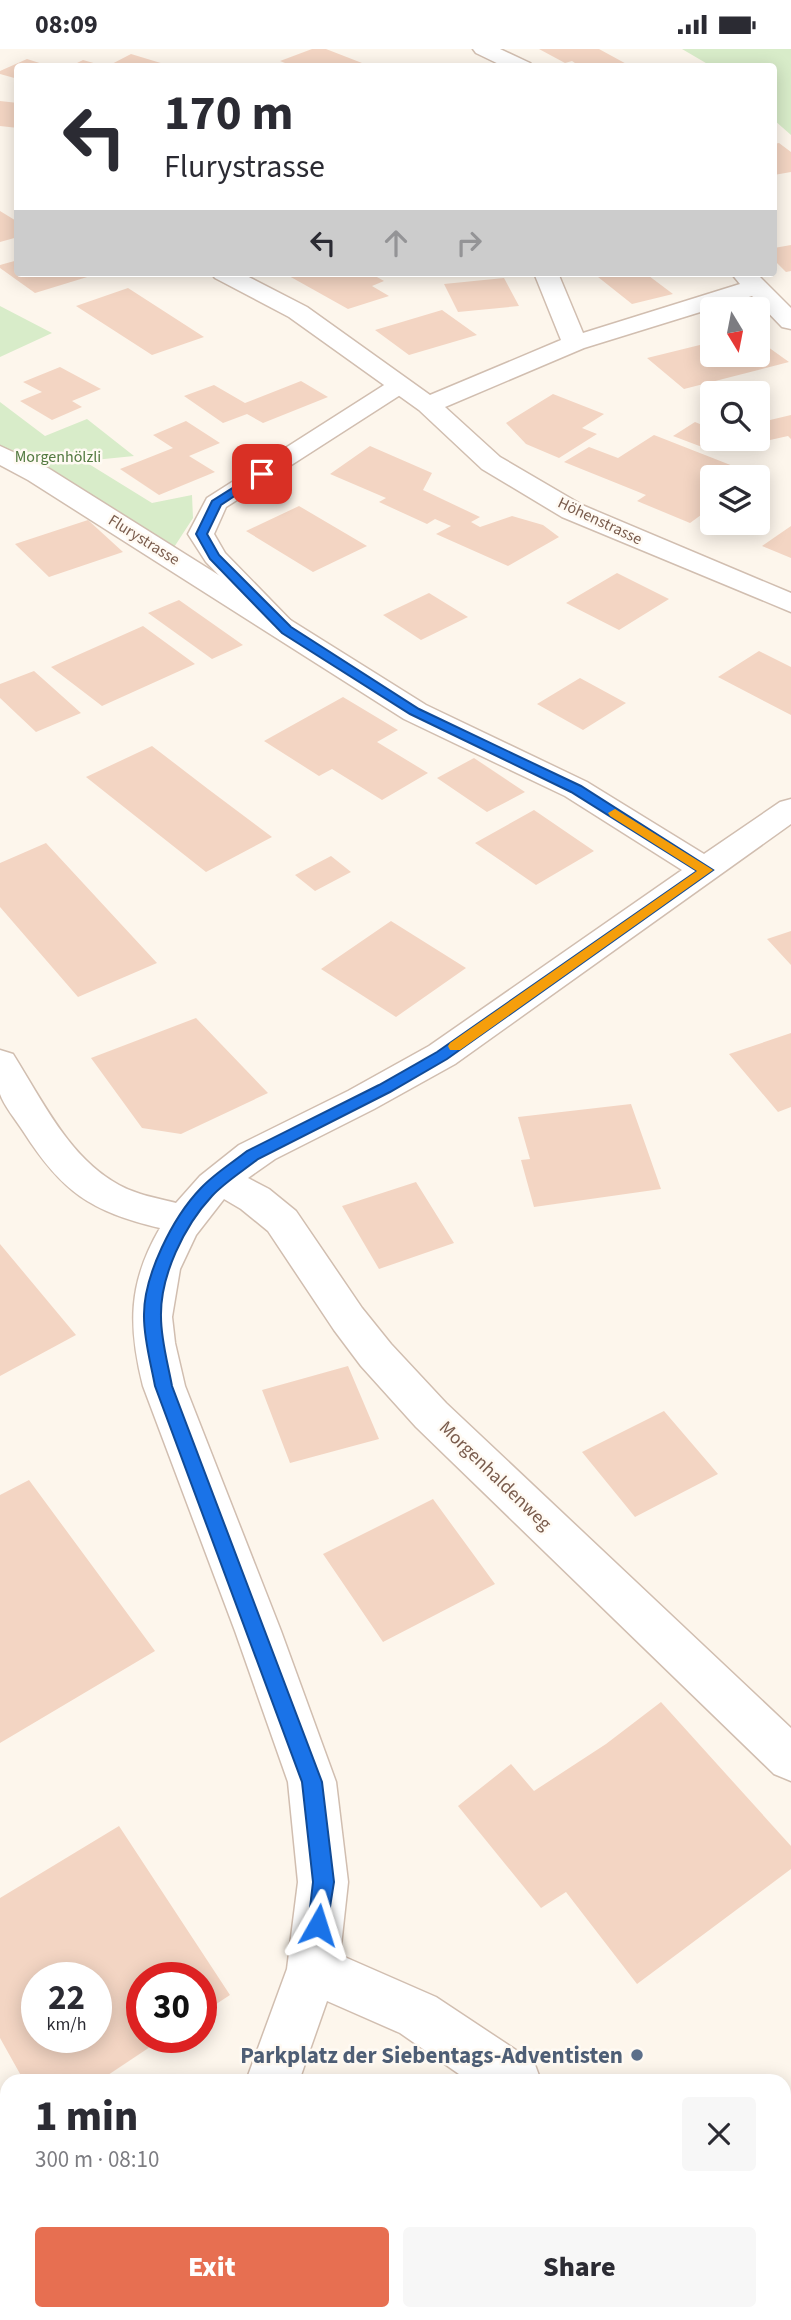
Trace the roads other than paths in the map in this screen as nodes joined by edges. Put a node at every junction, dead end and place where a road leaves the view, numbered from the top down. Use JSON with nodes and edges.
{"nodes":[{"id":1,"x":483,"y":49,"type":"edge"},
{"id":2,"x":514,"y":63,"type":"edge"},
{"id":3,"x":231,"y":277,"type":"edge"},
{"id":4,"x":547,"y":277,"type":"edge"},
{"id":5,"x":749,"y":280,"type":"edge"},
{"id":6,"x":791,"y":322,"type":"edge"},
{"id":7,"x":575,"y":343,"type":"junction"},
{"id":8,"x":400,"y":385,"type":"junction"},
{"id":9,"x":428,"y":405,"type":"junction"},
{"id":10,"x":0,"y":454,"type":"edge"},
{"id":11,"x":791,"y":603,"type":"edge"},
{"id":12,"x":287,"y":630,"type":"junction"},
{"id":13,"x":791,"y":809,"type":"edge"},
{"id":14,"x":706,"y":870,"type":"junction"},
{"id":15,"x":0,"y":1063,"type":"edge"},
{"id":16,"x":220,"y":1179,"type":"junction"},
{"id":17,"x":185,"y":1220,"type":"junction"},
{"id":18,"x":791,"y":1759,"type":"edge"},
{"id":19,"x":313,"y":1969,"type":"junction"},
{"id":20,"x":275,"y":2074,"type":"edge"},
{"id":21,"x":505,"y":2074,"type":"edge"}],
"edges":[{"from":1,"to":2,"type":"street"},
{"from":3,"to":8,"type":"street","name":"Höhenstrasse"},
{"from":4,"to":7,"type":"street"},
{"from":5,"to":6,"type":"street"},
{"from":5,"to":7,"type":"street"},
{"from":7,"to":9,"type":"street"},
{"from":8,"to":9,"type":"street","name":"Höhenstrasse"},
{"from":8,"to":12,"type":"lane","name":"Flurystrasse"},
{"from":9,"to":11,"type":"street","name":"Höhenstrasse"},
{"from":10,"to":12,"type":"street","name":"Flurystrasse"},
{"from":12,"to":14,"type":"street","name":"Flurystrasse"},
{"from":13,"to":14,"type":"street"},
{"from":14,"to":16,"type":"street"},
{"from":15,"to":17,"type":"street"},
{"from":16,"to":17,"type":"street"},
{"from":16,"to":18,"type":"street","name":"Morgenhaldenweg"},
{"from":17,"to":19,"type":"street"},
{"from":19,"to":20,"type":"street"},
{"from":19,"to":21,"type":"street"}]}
